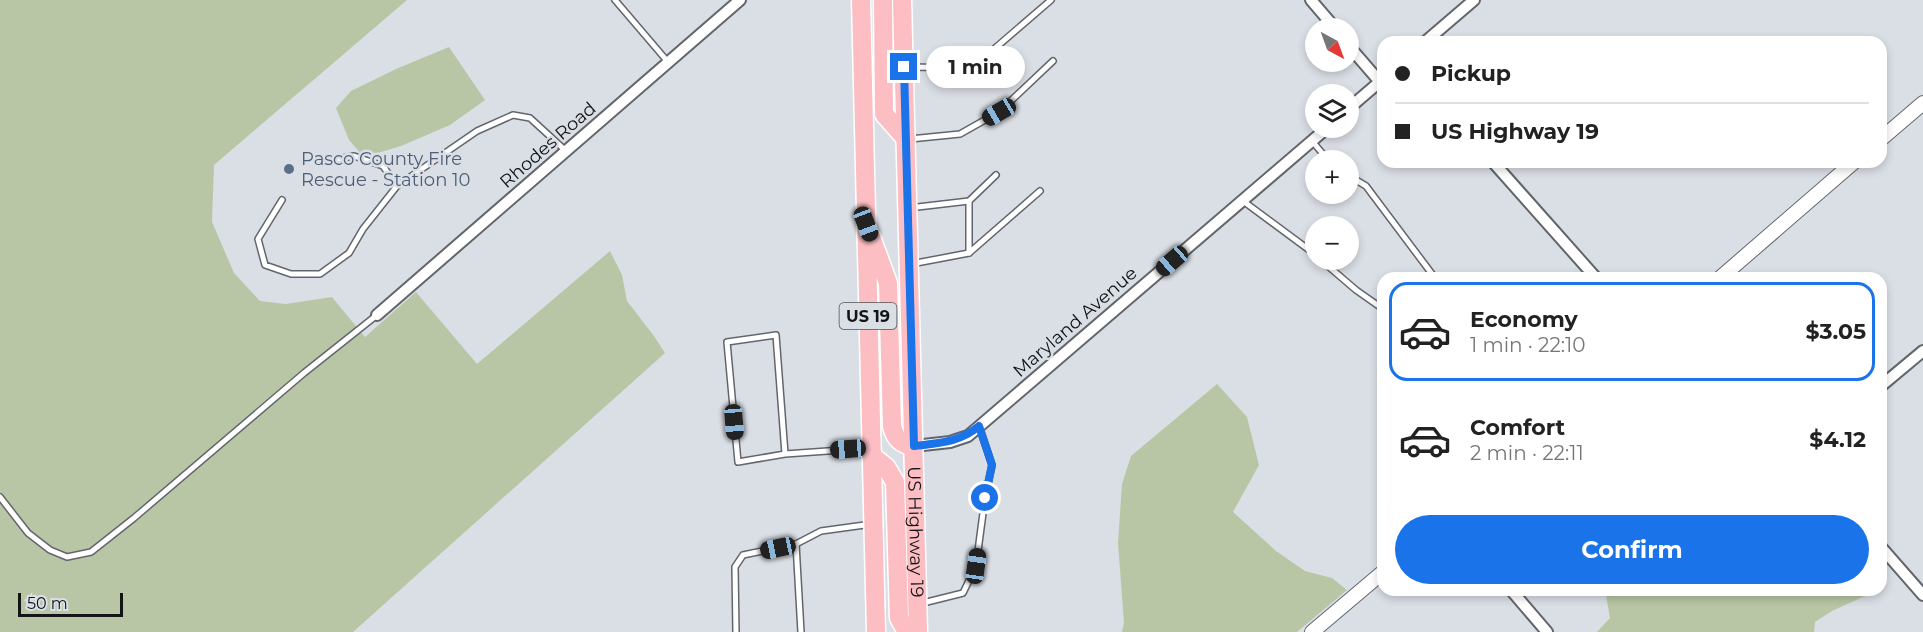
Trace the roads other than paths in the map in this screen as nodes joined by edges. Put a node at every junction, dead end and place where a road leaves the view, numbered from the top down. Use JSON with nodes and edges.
{"nodes":[{"id":1,"x":615,"y":0,"type":"edge"},
{"id":2,"x":740,"y":0,"type":"edge"},
{"id":3,"x":861,"y":0,"type":"edge"},
{"id":4,"x":883,"y":0,"type":"edge"},
{"id":5,"x":902,"y":0,"type":"edge"},
{"id":6,"x":1051,"y":0,"type":"edge"},
{"id":7,"x":1311,"y":0,"type":"edge"},
{"id":8,"x":1473,"y":0,"type":"edge"},
{"id":9,"x":1326,"y":18,"type":"edge"},
{"id":10,"x":1432,"y":36,"type":"edge"},
{"id":11,"x":1359,"y":57,"type":"edge"},
{"id":12,"x":1053,"y":61,"type":"dead end"},
{"id":13,"x":668,"y":62,"type":"junction"},
{"id":14,"x":904,"y":67,"type":"junction"},
{"id":15,"x":1377,"y":76,"type":"edge"},
{"id":16,"x":1377,"y":84,"type":"edge"},
{"id":17,"x":1359,"y":99,"type":"edge"},
{"id":18,"x":1923,"y":103,"type":"edge"},
{"id":19,"x":1887,"y":134,"type":"edge"},
{"id":20,"x":1315,"y":138,"type":"edge"},
{"id":21,"x":906,"y":139,"type":"junction"},
{"id":22,"x":1311,"y":141,"type":"junction"},
{"id":23,"x":1319,"y":150,"type":"edge"},
{"id":24,"x":566,"y":151,"type":"junction"},
{"id":25,"x":327,"y":160,"type":"dead end"},
{"id":26,"x":1498,"y":168,"type":"edge"},
{"id":27,"x":1847,"y":168,"type":"edge"},
{"id":28,"x":996,"y":175,"type":"dead end"},
{"id":29,"x":1359,"y":182,"type":"edge"},
{"id":30,"x":397,"y":186,"type":"junction"},
{"id":31,"x":1040,"y":191,"type":"dead end"},
{"id":32,"x":282,"y":200,"type":"dead end"},
{"id":33,"x":1242,"y":200,"type":"junction"},
{"id":34,"x":969,"y":201,"type":"junction"},
{"id":35,"x":908,"y":208,"type":"junction"},
{"id":36,"x":866,"y":224,"type":"junction"},
{"id":37,"x":1305,"y":247,"type":"edge"},
{"id":38,"x":969,"y":253,"type":"junction"},
{"id":39,"x":909,"y":264,"type":"junction"},
{"id":40,"x":1333,"y":270,"type":"edge"},
{"id":41,"x":1430,"y":272,"type":"edge"},
{"id":42,"x":1591,"y":272,"type":"edge"},
{"id":43,"x":1727,"y":272,"type":"edge"},
{"id":44,"x":1377,"y":305,"type":"edge"},
{"id":45,"x":377,"y":315,"type":"joint"},
{"id":46,"x":1923,"y":351,"type":"edge"},
{"id":47,"x":1887,"y":381,"type":"edge"},
{"id":48,"x":979,"y":426,"type":"junction"},
{"id":49,"x":914,"y":446,"type":"junction"},
{"id":50,"x":871,"y":451,"type":"junction"},
{"id":51,"x":785,"y":453,"type":"junction"},
{"id":52,"x":0,"y":497,"type":"edge"},
{"id":53,"x":873,"y":524,"type":"junction"},
{"id":54,"x":796,"y":544,"type":"junction"},
{"id":55,"x":1887,"y":554,"type":"edge"},
{"id":56,"x":1377,"y":577,"type":"edge"},
{"id":57,"x":1923,"y":595,"type":"edge"},
{"id":58,"x":1516,"y":596,"type":"edge"},
{"id":59,"x":918,"y":604,"type":"junction"},
{"id":60,"x":736,"y":632,"type":"edge"},
{"id":61,"x":801,"y":632,"type":"edge"},
{"id":62,"x":876,"y":632,"type":"edge"},
{"id":63,"x":907,"y":632,"type":"edge"},
{"id":64,"x":918,"y":632,"type":"edge"},
{"id":65,"x":1312,"y":632,"type":"edge"},
{"id":66,"x":1547,"y":632,"type":"edge"}],
"edges":[{"from":1,"to":13,"type":"lane"},
{"from":2,"to":13,"type":"street","name":"Rhodes Road"},
{"from":3,"to":36,"type":"highway","number":"US 19"},
{"from":4,"to":21,"type":"highway"},
{"from":5,"to":14,"type":"highway","name":"US Highway 19","number":"US 19"},
{"from":6,"to":14,"type":"lane"},
{"from":7,"to":9,"type":"street"},
{"from":8,"to":10,"type":"street"},
{"from":11,"to":15,"type":"street"},
{"from":12,"to":21,"type":"lane"},
{"from":13,"to":24,"type":"street","name":"Rhodes Road"},
{"from":14,"to":21,"type":"highway","name":"US Highway 19","number":"US 19"},
{"from":16,"to":17,"type":"street"},
{"from":18,"to":19,"type":"street"},
{"from":20,"to":22,"type":"street","name":"Maryland Avenue"},
{"from":21,"to":35,"type":"highway","name":"US Highway 19","number":"US 19"},
{"from":22,"to":23,"type":"lane"},
{"from":22,"to":33,"type":"street","name":"Maryland Avenue"},
{"from":24,"to":30,"type":"lane"},
{"from":24,"to":45,"type":"street","name":"Rhodes Road"},
{"from":25,"to":30,"type":"lane"},
{"from":26,"to":42,"type":"street"},
{"from":27,"to":43,"type":"street"},
{"from":28,"to":34,"type":"lane"},
{"from":29,"to":41,"type":"lane"},
{"from":30,"to":32,"type":"lane"},
{"from":31,"to":38,"type":"lane"},
{"from":33,"to":37,"type":"lane"},
{"from":33,"to":48,"type":"street","name":"Maryland Avenue"},
{"from":34,"to":35,"type":"lane"},
{"from":34,"to":38,"type":"lane"},
{"from":35,"to":39,"type":"highway","name":"US Highway 19","number":"US 19"},
{"from":36,"to":49,"type":"highway"},
{"from":36,"to":50,"type":"highway","number":"US 19"},
{"from":38,"to":39,"type":"lane"},
{"from":39,"to":49,"type":"highway","name":"US Highway 19","number":"US 19"},
{"from":40,"to":44,"type":"lane"},
{"from":45,"to":52,"type":"lane"},
{"from":46,"to":47,"type":"street"},
{"from":48,"to":49,"type":"street","name":"Maryland Avenue"},
{"from":48,"to":59,"type":"lane"},
{"from":49,"to":59,"type":"highway","name":"US Highway 19","number":"US 19"},
{"from":50,"to":51,"type":"lane"},
{"from":50,"to":53,"type":"highway","number":"US 19"},
{"from":50,"to":63,"type":"highway"},
{"from":51,"to":51,"type":"lane"},
{"from":53,"to":54,"type":"lane"},
{"from":53,"to":62,"type":"highway","number":"US 19"},
{"from":54,"to":60,"type":"lane"},
{"from":54,"to":61,"type":"lane"},
{"from":55,"to":57,"type":"street"},
{"from":56,"to":65,"type":"street"},
{"from":58,"to":66,"type":"street"},
{"from":59,"to":64,"type":"highway","name":"US Highway 19","number":"US 19"}]}
